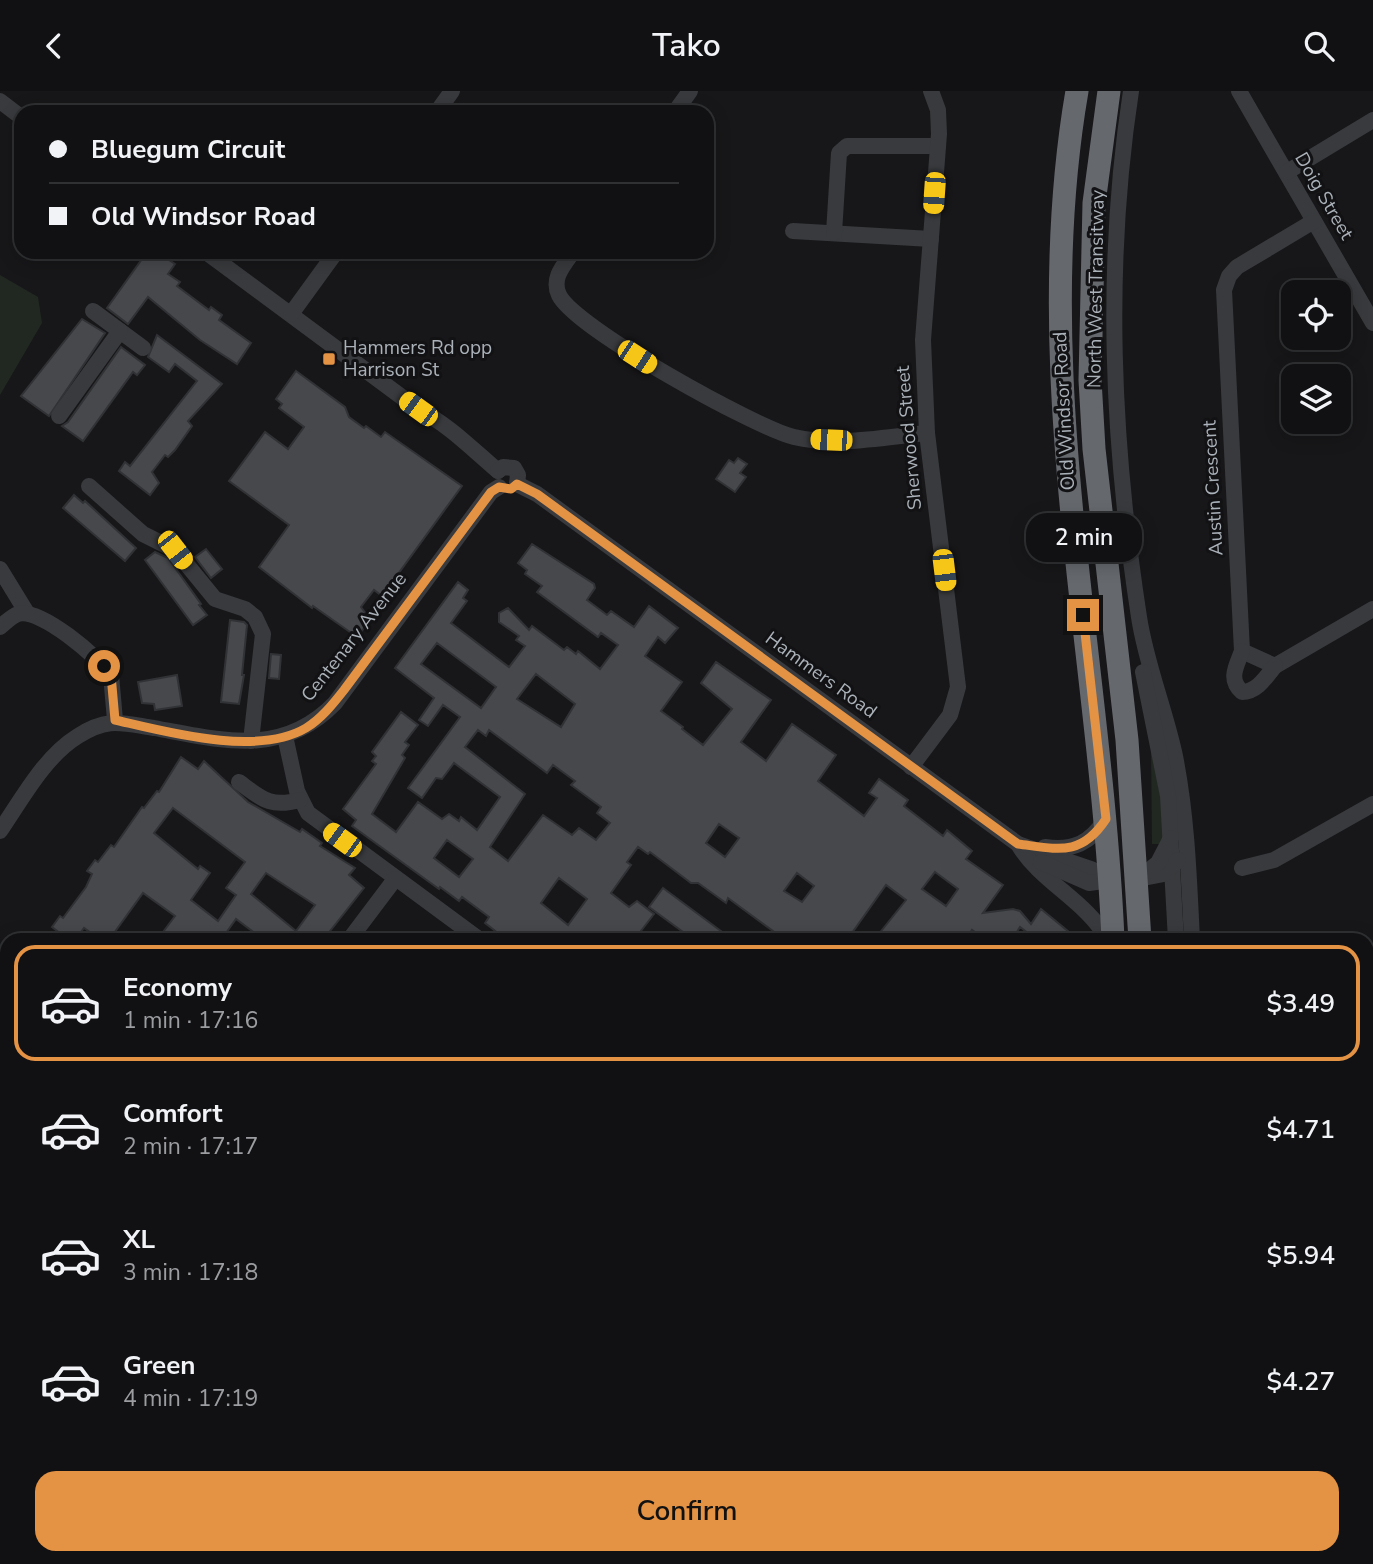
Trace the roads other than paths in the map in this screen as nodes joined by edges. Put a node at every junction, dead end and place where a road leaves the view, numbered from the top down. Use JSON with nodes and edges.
{"nodes":[{"id":1,"x":931,"y":91,"type":"edge"},
{"id":2,"x":1076,"y":91,"type":"edge"},
{"id":3,"x":1109,"y":91,"type":"edge"},
{"id":4,"x":1130,"y":91,"type":"edge"},
{"id":5,"x":1239,"y":91,"type":"edge"},
{"id":6,"x":0,"y":101,"type":"edge"},
{"id":7,"x":14,"y":112,"type":"edge"},
{"id":8,"x":1373,"y":120,"type":"edge"},
{"id":9,"x":938,"y":146,"type":"junction"},
{"id":10,"x":1287,"y":172,"type":"junction"},
{"id":11,"x":1314,"y":221,"type":"junction"},
{"id":12,"x":793,"y":231,"type":"dead end"},
{"id":13,"x":834,"y":233,"type":"junction"},
{"id":14,"x":931,"y":239,"type":"junction"},
{"id":15,"x":216,"y":259,"type":"edge"},
{"id":16,"x":330,"y":259,"type":"edge"},
{"id":17,"x":568,"y":259,"type":"edge"},
{"id":18,"x":93,"y":311,"type":"dead end"},
{"id":19,"x":291,"y":314,"type":"junction"},
{"id":20,"x":1373,"y":323,"type":"edge"},
{"id":21,"x":120,"y":331,"type":"junction"},
{"id":22,"x":143,"y":348,"type":"dead end"},
{"id":23,"x":60,"y":416,"type":"dead end"},
{"id":24,"x":927,"y":433,"type":"junction"},
{"id":25,"x":499,"y":479,"type":"junction"},
{"id":26,"x":89,"y":487,"type":"dead end"},
{"id":27,"x":0,"y":569,"type":"edge"},
{"id":28,"x":1373,"y":609,"type":"edge"},
{"id":29,"x":27,"y":613,"type":"junction"},
{"id":30,"x":1140,"y":620,"type":"junction"},
{"id":31,"x":0,"y":627,"type":"edge"},
{"id":32,"x":1242,"y":651,"type":"junction"},
{"id":33,"x":1275,"y":666,"type":"junction"},
{"id":34,"x":115,"y":720,"type":"junction"},
{"id":35,"x":285,"y":736,"type":"junction"},
{"id":36,"x":251,"y":741,"type":"junction"},
{"id":37,"x":911,"y":767,"type":"junction"},
{"id":38,"x":239,"y":782,"type":"dead end"},
{"id":39,"x":300,"y":800,"type":"junction"},
{"id":40,"x":1373,"y":804,"type":"edge"},
{"id":41,"x":1106,"y":819,"type":"junction"},
{"id":42,"x":1185,"y":822,"type":"junction"},
{"id":43,"x":0,"y":831,"type":"edge"},
{"id":44,"x":1172,"y":836,"type":"junction"},
{"id":45,"x":1018,"y":844,"type":"junction"},
{"id":46,"x":1174,"y":867,"type":"junction"},
{"id":47,"x":1242,"y":868,"type":"dead end"},
{"id":48,"x":395,"y":879,"type":"junction"},
{"id":49,"x":1138,"y":879,"type":"junction"},
{"id":50,"x":1110,"y":880,"type":"junction"},
{"id":51,"x":354,"y":933,"type":"edge"},
{"id":52,"x":470,"y":933,"type":"edge"},
{"id":53,"x":1105,"y":933,"type":"edge"},
{"id":54,"x":1111,"y":933,"type":"edge"},
{"id":55,"x":1140,"y":933,"type":"edge"},
{"id":56,"x":1177,"y":933,"type":"edge"},
{"id":57,"x":1192,"y":933,"type":"edge"}],
"edges":[{"from":1,"to":9,"type":"street","name":"Sherwood Street"},
{"from":2,"to":41,"type":"highway","name":"Old Windsor Road"},
{"from":3,"to":49,"type":"highway","name":"Old Windsor Road"},
{"from":4,"to":30,"type":"street","name":"North West Transitway"},
{"from":5,"to":10,"type":"street","name":"Doig Street"},
{"from":6,"to":7,"type":"street"},
{"from":8,"to":10,"type":"street"},
{"from":9,"to":13,"type":"street"},
{"from":9,"to":14,"type":"street","name":"Sherwood Street"},
{"from":10,"to":11,"type":"street","name":"Doig Street"},
{"from":11,"to":20,"type":"street","name":"Doig Street"},
{"from":11,"to":32,"type":"street","name":"Austin Crescent"},
{"from":12,"to":13,"type":"street"},
{"from":13,"to":14,"type":"street"},
{"from":14,"to":24,"type":"street","name":"Sherwood Street"},
{"from":15,"to":19,"type":"street"},
{"from":16,"to":19,"type":"street"},
{"from":17,"to":24,"type":"street"},
{"from":18,"to":21,"type":"street"},
{"from":19,"to":25,"type":"street"},
{"from":21,"to":22,"type":"street"},
{"from":21,"to":23,"type":"street"},
{"from":24,"to":37,"type":"street","name":"Sherwood Street"},
{"from":25,"to":35,"type":"street","name":"Centenary Avenue"},
{"from":25,"to":37,"type":"street","name":"Hammers Road"},
{"from":26,"to":36,"type":"street"},
{"from":27,"to":29,"type":"street"},
{"from":28,"to":33,"type":"street"},
{"from":29,"to":31,"type":"street"},
{"from":29,"to":34,"type":"street"},
{"from":30,"to":42,"type":"street"},
{"from":30,"to":44,"type":"street"},
{"from":32,"to":33,"type":"street"},
{"from":32,"to":33,"type":"street","name":"Austin Crescent"},
{"from":34,"to":36,"type":"street","name":"Centenary Avenue"},
{"from":34,"to":43,"type":"street"},
{"from":35,"to":36,"type":"street","name":"Centenary Avenue"},
{"from":35,"to":39,"type":"street"},
{"from":37,"to":45,"type":"street","name":"Hammers Road"},
{"from":38,"to":39,"type":"street"},
{"from":39,"to":48,"type":"street"},
{"from":40,"to":47,"type":"street"},
{"from":41,"to":45,"type":"street"},
{"from":41,"to":50,"type":"highway","name":"Old Windsor Road"},
{"from":42,"to":46,"type":"street"},
{"from":42,"to":57,"type":"street"},
{"from":44,"to":46,"type":"street"},
{"from":44,"to":49,"type":"street"},
{"from":45,"to":50,"type":"street","name":"Hammers Road"},
{"from":45,"to":53,"type":"street"},
{"from":46,"to":49,"type":"street"},
{"from":46,"to":56,"type":"street"},
{"from":48,"to":51,"type":"street"},
{"from":48,"to":52,"type":"street"},
{"from":49,"to":50,"type":"highway"},
{"from":49,"to":55,"type":"highway","name":"Old Windsor Road"},
{"from":50,"to":54,"type":"highway","name":"Old Windsor Road"}]}
